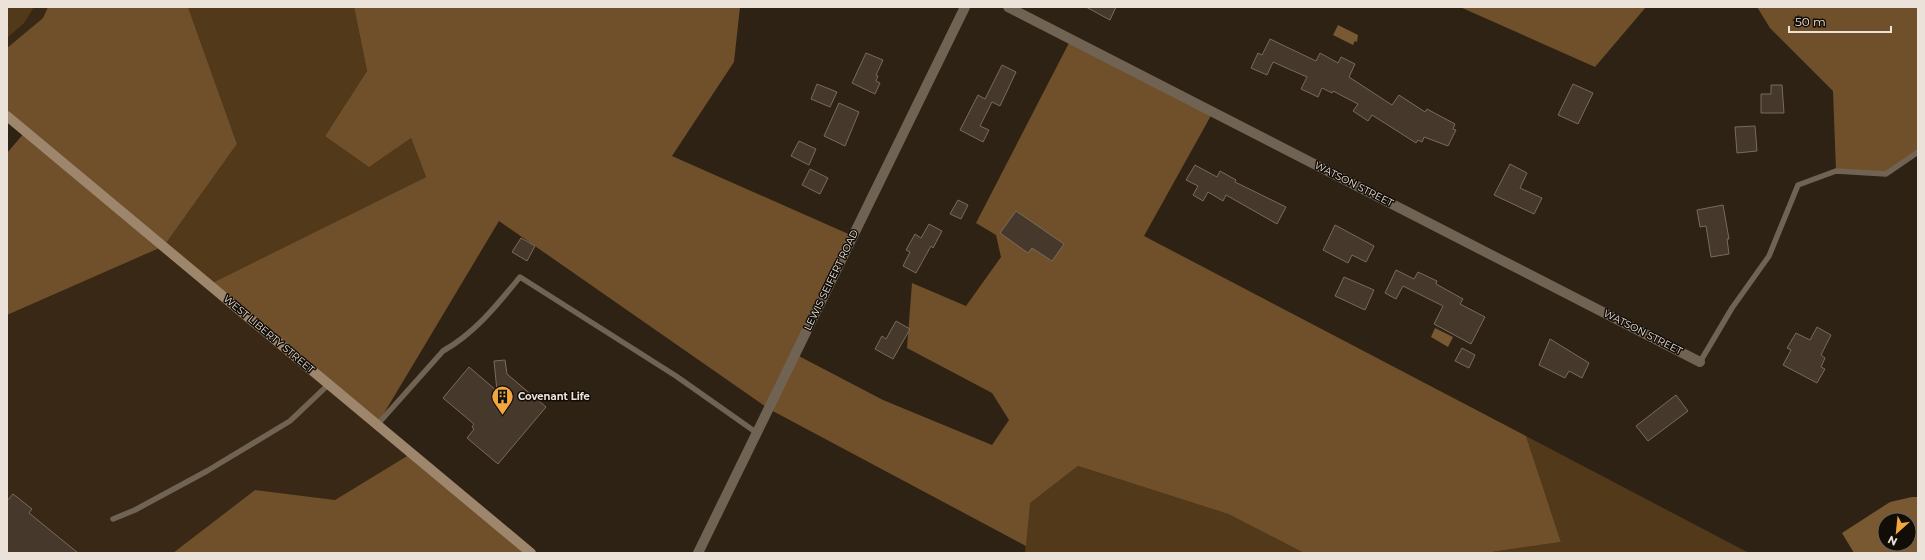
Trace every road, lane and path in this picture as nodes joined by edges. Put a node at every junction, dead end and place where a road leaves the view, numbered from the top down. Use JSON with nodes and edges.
{"nodes":[{"id":1,"x":965,"y":7,"type":"edge"},
{"id":2,"x":1008,"y":7,"type":"edge"},
{"id":3,"x":7,"y":116,"type":"edge"},
{"id":4,"x":1918,"y":152,"type":"edge"},
{"id":5,"x":1700,"y":362,"type":"joint"},
{"id":6,"x":329,"y":384,"type":"junction"},
{"id":7,"x":377,"y":425,"type":"junction"},
{"id":8,"x":757,"y":433,"type":"junction"},
{"id":9,"x":113,"y":519,"type":"dead end"},
{"id":10,"x":531,"y":553,"type":"edge"},
{"id":11,"x":698,"y":553,"type":"edge"}],
"edges":[{"from":1,"to":8,"type":"street","name":"LEWIS SEIFERT ROAD"},
{"from":2,"to":5,"type":"street","name":"WATSON STREET"},
{"from":3,"to":6,"type":"main road","name":"WEST LIBERTY STREET"},
{"from":4,"to":5,"type":"lane"},
{"from":6,"to":7,"type":"main road","name":"WEST LIBERTY STREET"},
{"from":6,"to":9,"type":"lane"},
{"from":7,"to":8,"type":"lane"},
{"from":7,"to":10,"type":"main road","name":"WEST LIBERTY STREET"},
{"from":8,"to":11,"type":"street","name":"LEWIS SEIFERT ROAD"}]}
